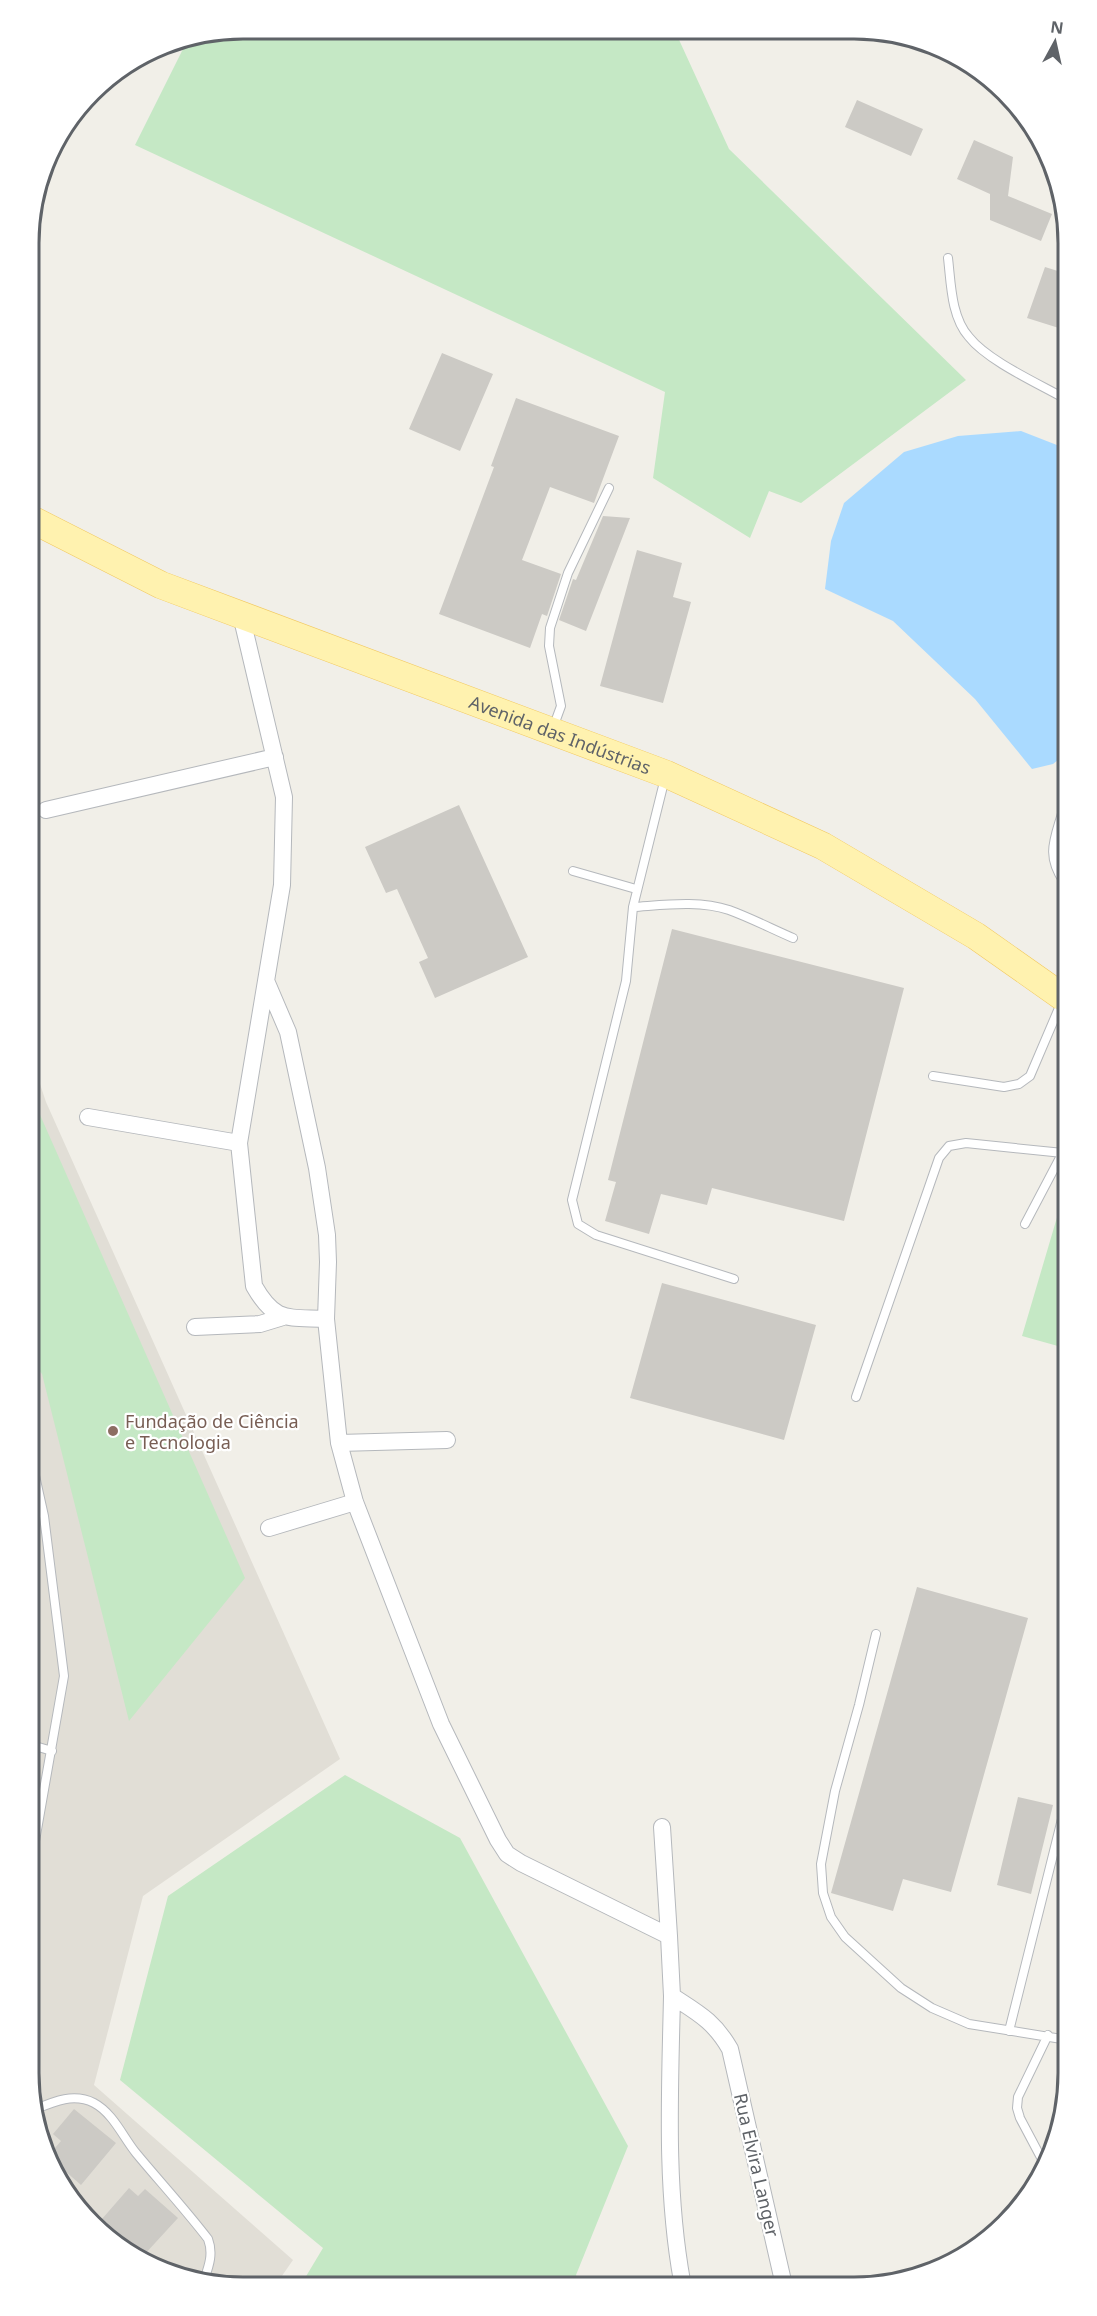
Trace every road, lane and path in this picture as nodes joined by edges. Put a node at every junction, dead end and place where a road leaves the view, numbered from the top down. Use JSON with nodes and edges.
{"nodes":[{"id":1,"x":948,"y":258,"type":"dead end"},
{"id":2,"x":1058,"y":394,"type":"edge"},
{"id":3,"x":609,"y":488,"type":"dead end"},
{"id":4,"x":39,"y":523,"type":"edge"},
{"id":5,"x":241,"y":615,"type":"junction"},
{"id":6,"x":552,"y":731,"type":"junction"},
{"id":7,"x":275,"y":757,"type":"junction"},
{"id":8,"x":666,"y":774,"type":"junction"},
{"id":9,"x":46,"y":810,"type":"dead end"},
{"id":10,"x":1058,"y":829,"type":"edge"},
{"id":11,"x":573,"y":871,"type":"dead end"},
{"id":12,"x":1058,"y":874,"type":"edge"},
{"id":13,"x":636,"y":890,"type":"junction"},
{"id":14,"x":633,"y":906,"type":"junction"},
{"id":15,"x":793,"y":938,"type":"dead end"},
{"id":16,"x":267,"y":982,"type":"junction"},
{"id":17,"x":1058,"y":994,"type":"edge"},
{"id":18,"x":1058,"y":1012,"type":"edge"},
{"id":19,"x":933,"y":1076,"type":"dead end"},
{"id":20,"x":88,"y":1117,"type":"dead end"},
{"id":21,"x":239,"y":1143,"type":"junction"},
{"id":22,"x":1058,"y":1151,"type":"edge"},
{"id":23,"x":1058,"y":1162,"type":"edge"},
{"id":24,"x":1024,"y":1224,"type":"dead end"},
{"id":25,"x":734,"y":1279,"type":"dead end"},
{"id":26,"x":283,"y":1317,"type":"junction"},
{"id":27,"x":326,"y":1318,"type":"junction"},
{"id":28,"x":195,"y":1327,"type":"dead end"},
{"id":29,"x":856,"y":1397,"type":"dead end"},
{"id":30,"x":447,"y":1440,"type":"dead end"},
{"id":31,"x":339,"y":1443,"type":"junction"},
{"id":32,"x":39,"y":1494,"type":"edge"},
{"id":33,"x":355,"y":1502,"type":"junction"},
{"id":34,"x":269,"y":1528,"type":"dead end"},
{"id":35,"x":876,"y":1634,"type":"dead end"},
{"id":36,"x":39,"y":1747,"type":"edge"},
{"id":37,"x":52,"y":1750,"type":"junction"},
{"id":38,"x":39,"y":1820,"type":"edge"},
{"id":39,"x":662,"y":1827,"type":"dead end"},
{"id":40,"x":1058,"y":1835,"type":"edge"},
{"id":41,"x":669,"y":1936,"type":"junction"},
{"id":42,"x":672,"y":1996,"type":"junction"},
{"id":43,"x":1009,"y":2031,"type":"junction"},
{"id":44,"x":1048,"y":2035,"type":"junction"},
{"id":45,"x":1058,"y":2038,"type":"edge"},
{"id":46,"x":42,"y":2106,"type":"edge"},
{"id":47,"x":1040,"y":2155,"type":"edge"},
{"id":48,"x":206,"y":2273,"type":"edge"},
{"id":49,"x":681,"y":2277,"type":"edge"},
{"id":50,"x":782,"y":2277,"type":"edge"}],
"edges":[{"from":1,"to":2,"type":"lane"},
{"from":3,"to":6,"type":"lane"},
{"from":4,"to":5,"type":"main road","name":"Avenida das Indústrias"},
{"from":5,"to":6,"type":"main road","name":"Avenida das Indústrias"},
{"from":5,"to":7,"type":"street"},
{"from":6,"to":8,"type":"main road","name":"Avenida das Indústrias"},
{"from":7,"to":9,"type":"street"},
{"from":7,"to":16,"type":"street"},
{"from":8,"to":13,"type":"lane"},
{"from":8,"to":17,"type":"main road","name":"Avenida das Indústrias"},
{"from":10,"to":12,"type":"lane"},
{"from":11,"to":13,"type":"lane"},
{"from":13,"to":14,"type":"lane"},
{"from":14,"to":15,"type":"lane"},
{"from":14,"to":25,"type":"lane"},
{"from":16,"to":21,"type":"street"},
{"from":16,"to":27,"type":"street"},
{"from":18,"to":19,"type":"lane"},
{"from":20,"to":21,"type":"street"},
{"from":21,"to":26,"type":"street"},
{"from":22,"to":29,"type":"lane"},
{"from":23,"to":24,"type":"lane"},
{"from":26,"to":27,"type":"street"},
{"from":26,"to":28,"type":"street"},
{"from":27,"to":31,"type":"street"},
{"from":30,"to":31,"type":"street"},
{"from":31,"to":33,"type":"street"},
{"from":32,"to":37,"type":"lane"},
{"from":33,"to":34,"type":"street"},
{"from":33,"to":41,"type":"street"},
{"from":35,"to":43,"type":"lane"},
{"from":36,"to":37,"type":"lane"},
{"from":37,"to":38,"type":"lane"},
{"from":39,"to":41,"type":"street"},
{"from":40,"to":43,"type":"lane"},
{"from":41,"to":42,"type":"street"},
{"from":42,"to":49,"type":"street"},
{"from":42,"to":50,"type":"street","name":"Rua Elvira Langer"},
{"from":43,"to":44,"type":"lane"},
{"from":44,"to":45,"type":"lane"},
{"from":44,"to":47,"type":"lane"},
{"from":46,"to":48,"type":"lane"}]}
